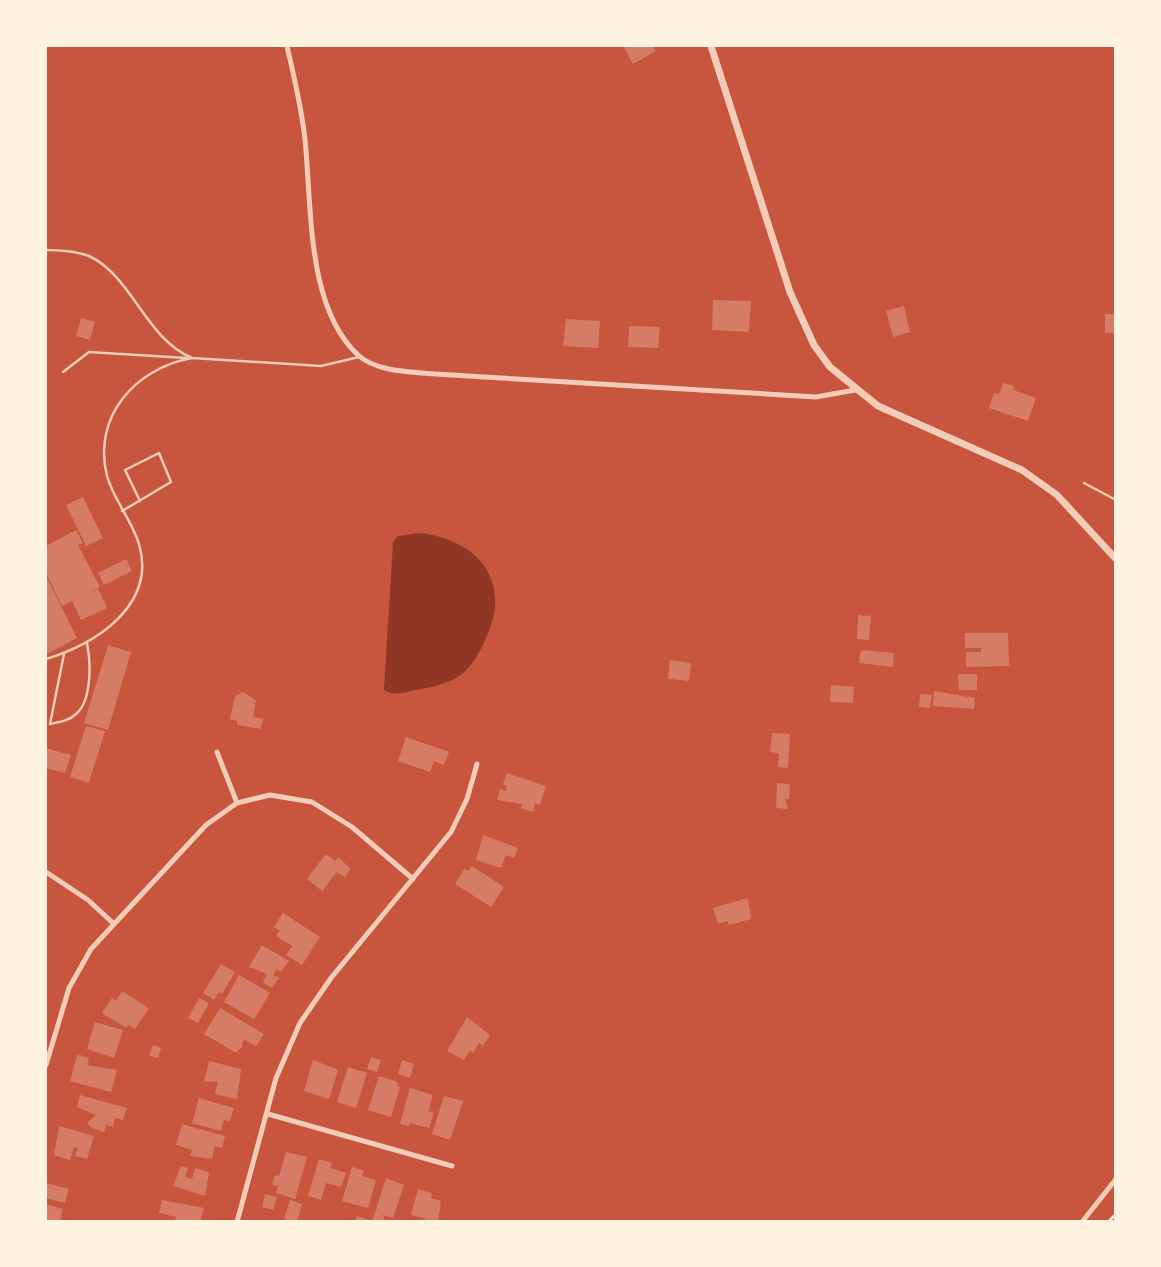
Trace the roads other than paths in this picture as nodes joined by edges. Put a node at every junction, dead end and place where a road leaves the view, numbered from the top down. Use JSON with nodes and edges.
{"nodes":[{"id":1,"x":287,"y":46,"type":"edge"},
{"id":2,"x":711,"y":46,"type":"edge"},
{"id":3,"x":46,"y":250,"type":"edge"},
{"id":4,"x":359,"y":357,"type":"junction"},
{"id":5,"x":192,"y":358,"type":"junction"},
{"id":6,"x":63,"y":372,"type":"dead end"},
{"id":7,"x":855,"y":390,"type":"junction"},
{"id":8,"x":1084,"y":482,"type":"dead end"},
{"id":9,"x":1115,"y":500,"type":"edge"},
{"id":10,"x":140,"y":501,"type":"junction"},
{"id":11,"x":122,"y":511,"type":"junction"},
{"id":12,"x":1115,"y":559,"type":"edge"},
{"id":13,"x":87,"y":643,"type":"junction"},
{"id":14,"x":64,"y":654,"type":"junction"},
{"id":15,"x":46,"y":659,"type":"edge"},
{"id":16,"x":48,"y":724,"type":"edge"},
{"id":17,"x":217,"y":752,"type":"dead end"},
{"id":18,"x":477,"y":764,"type":"dead end"},
{"id":19,"x":237,"y":803,"type":"junction"},
{"id":20,"x":46,"y":872,"type":"edge"},
{"id":21,"x":413,"y":879,"type":"junction"},
{"id":22,"x":113,"y":923,"type":"junction"},
{"id":23,"x":46,"y":1062,"type":"edge"},
{"id":24,"x":268,"y":1114,"type":"junction"},
{"id":25,"x":452,"y":1166,"type":"dead end"},
{"id":26,"x":1115,"y":1179,"type":"edge"},
{"id":27,"x":237,"y":1222,"type":"edge"},
{"id":28,"x":1082,"y":1222,"type":"edge"}],
"edges":[{"from":1,"to":4,"type":"street"},
{"from":2,"to":7,"type":"street"},
{"from":3,"to":5,"type":"lane"},
{"from":4,"to":5,"type":"lane"},
{"from":4,"to":7,"type":"street"},
{"from":5,"to":6,"type":"lane"},
{"from":5,"to":11,"type":"lane"},
{"from":7,"to":12,"type":"street"},
{"from":8,"to":9,"type":"lane"},
{"from":10,"to":10,"type":"lane"},
{"from":10,"to":11,"type":"lane"},
{"from":11,"to":13,"type":"lane"},
{"from":13,"to":14,"type":"lane"},
{"from":13,"to":16,"type":"lane"},
{"from":14,"to":15,"type":"lane"},
{"from":14,"to":16,"type":"lane"},
{"from":17,"to":19,"type":"street"},
{"from":18,"to":21,"type":"street"},
{"from":19,"to":21,"type":"street"},
{"from":19,"to":22,"type":"street"},
{"from":20,"to":22,"type":"street"},
{"from":21,"to":24,"type":"street"},
{"from":22,"to":23,"type":"street"},
{"from":24,"to":25,"type":"street"},
{"from":24,"to":27,"type":"street"},
{"from":26,"to":28,"type":"street"}]}
